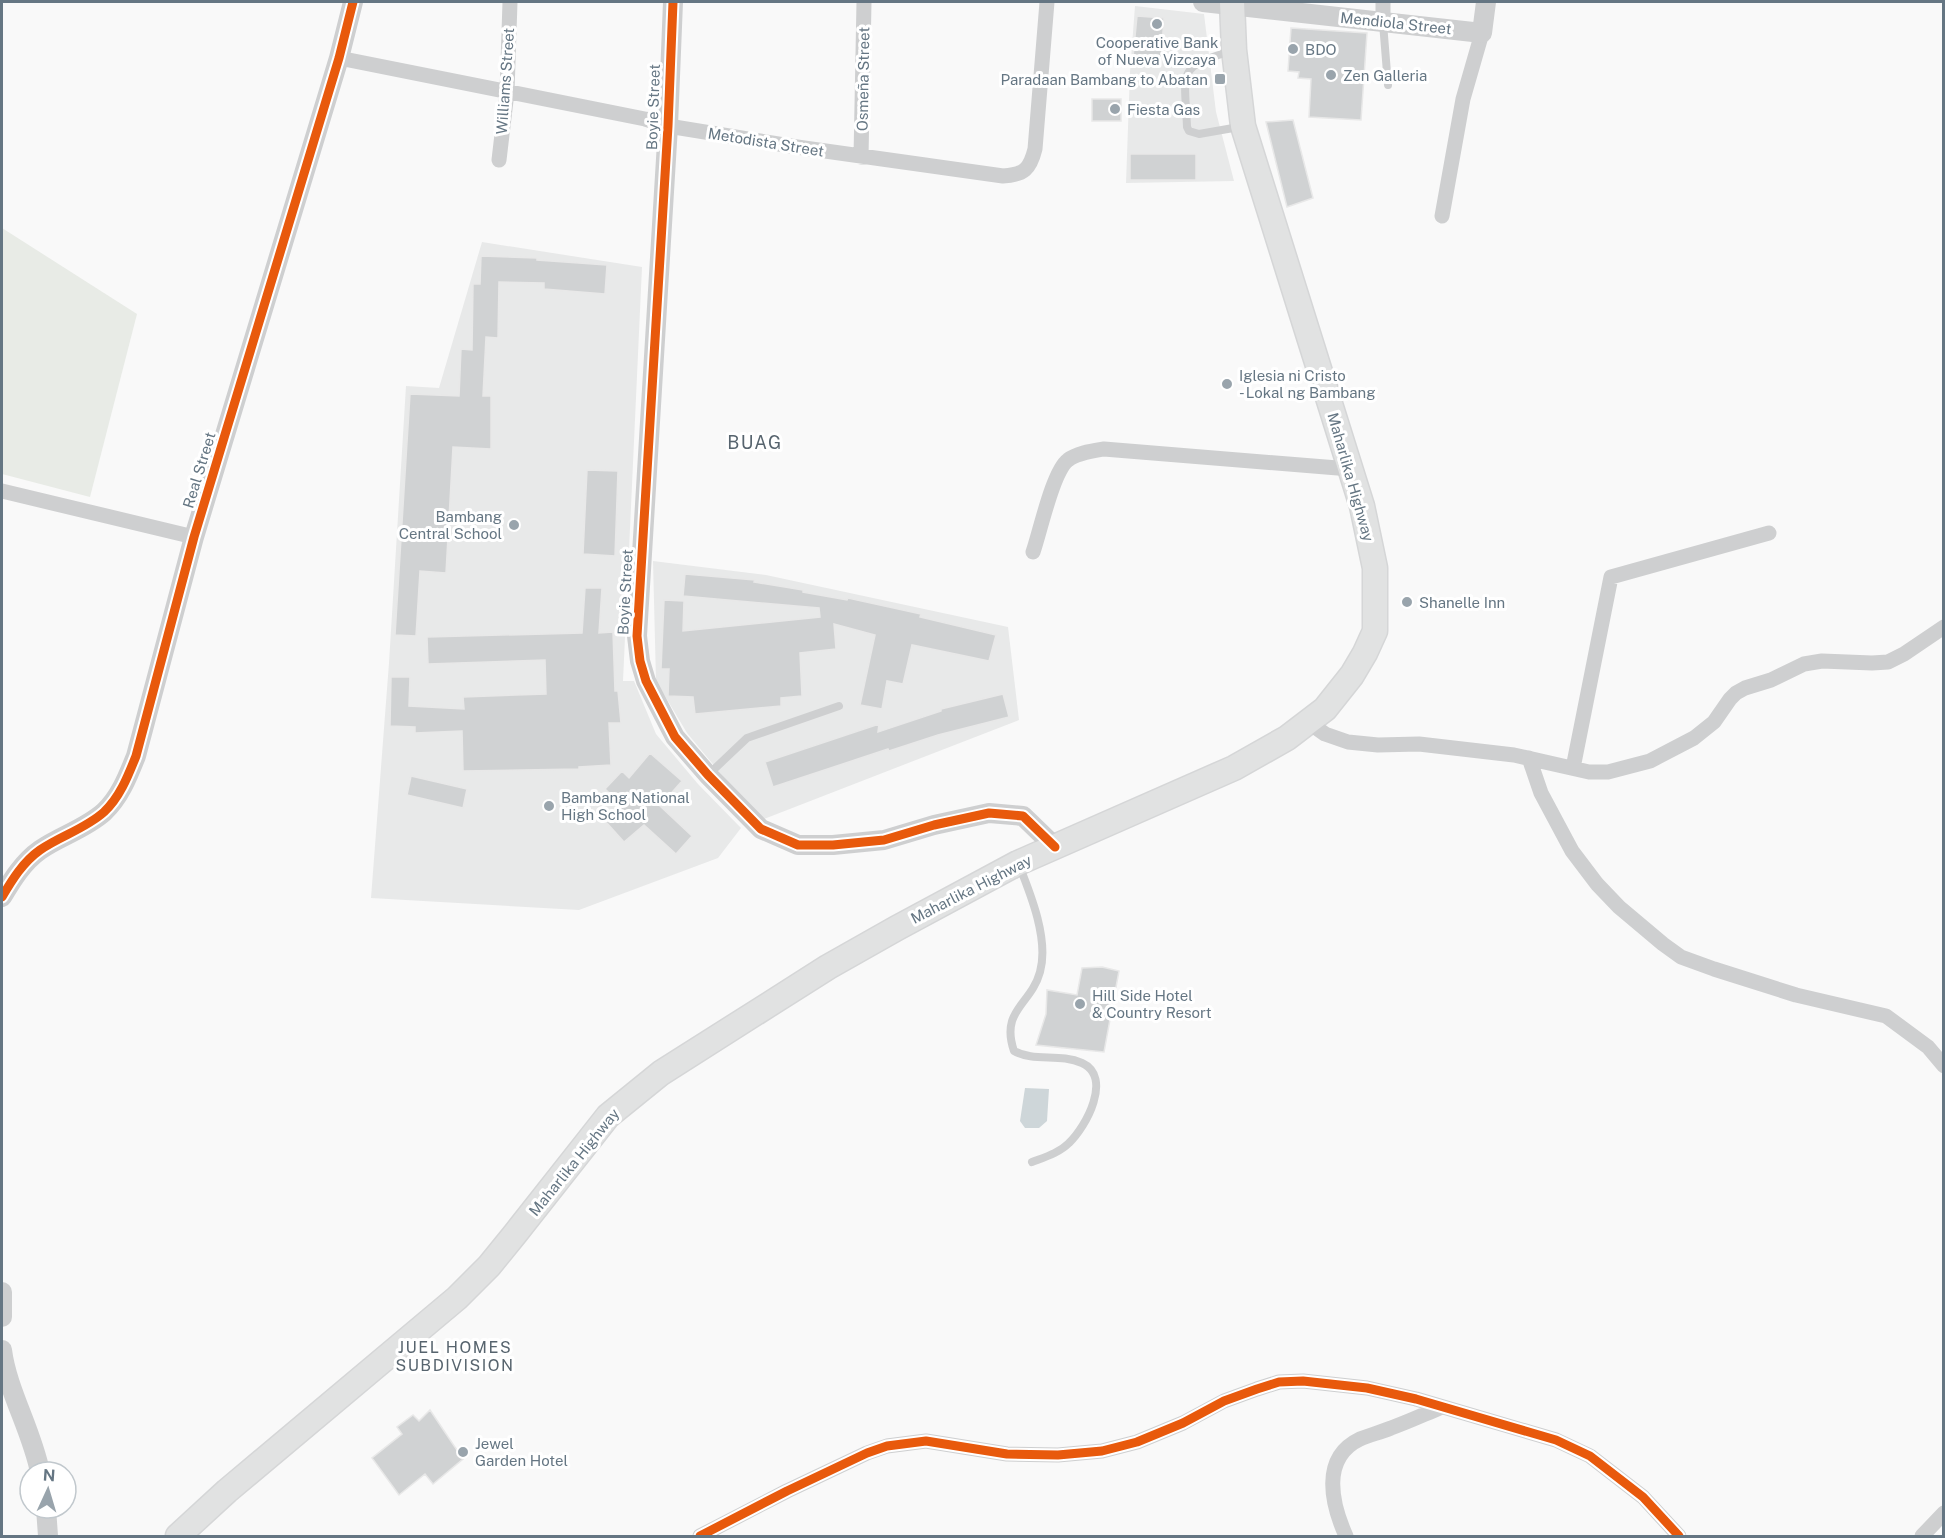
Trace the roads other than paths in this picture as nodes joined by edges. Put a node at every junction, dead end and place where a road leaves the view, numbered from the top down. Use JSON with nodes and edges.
{"nodes":[{"id":1,"x":353,"y":2,"type":"edge"},
{"id":2,"x":510,"y":2,"type":"edge"},
{"id":3,"x":673,"y":2,"type":"edge"},
{"id":4,"x":864,"y":2,"type":"edge"},
{"id":5,"x":1047,"y":2,"type":"edge"},
{"id":6,"x":1203,"y":2,"type":"edge"},
{"id":7,"x":1383,"y":2,"type":"edge"},
{"id":8,"x":1486,"y":2,"type":"edge"},
{"id":9,"x":1232,"y":3,"type":"edge"},
{"id":10,"x":1383,"y":21,"type":"junction"},
{"id":11,"x":1482,"y":33,"type":"junction"},
{"id":12,"x":1234,"y":50,"type":"junction"},
{"id":13,"x":339,"y":58,"type":"junction"},
{"id":14,"x":1388,"y":85,"type":"dead end"},
{"id":15,"x":507,"y":92,"type":"junction"},
{"id":16,"x":668,"y":126,"type":"junction"},
{"id":17,"x":1243,"y":126,"type":"junction"},
{"id":18,"x":861,"y":157,"type":"junction"},
{"id":19,"x":499,"y":160,"type":"dead end"},
{"id":20,"x":1442,"y":216,"type":"dead end"},
{"id":21,"x":1350,"y":469,"type":"junction"},
{"id":22,"x":2,"y":490,"type":"edge"},
{"id":23,"x":1769,"y":533,"type":"dead end"},
{"id":24,"x":195,"y":537,"type":"junction"},
{"id":25,"x":1034,"y":552,"type":"dead end"},
{"id":26,"x":1944,"y":627,"type":"edge"},
{"id":27,"x":839,"y":706,"type":"dead end"},
{"id":28,"x":1308,"y":722,"type":"junction"},
{"id":29,"x":1529,"y":758,"type":"junction"},
{"id":30,"x":1573,"y":768,"type":"junction"},
{"id":31,"x":708,"y":775,"type":"junction"},
{"id":32,"x":1055,"y":847,"type":"junction"},
{"id":33,"x":1018,"y":863,"type":"junction"},
{"id":34,"x":2,"y":897,"type":"edge"},
{"id":35,"x":1944,"y":1066,"type":"edge"},
{"id":36,"x":1032,"y":1162,"type":"dead end"},
{"id":37,"x":2,"y":1292,"type":"edge"},
{"id":38,"x":2,"y":1317,"type":"edge"},
{"id":39,"x":2,"y":1350,"type":"edge"},
{"id":40,"x":1442,"y":1407,"type":"junction"},
{"id":41,"x":36,"y":1460,"type":"edge"},
{"id":42,"x":1944,"y":1513,"type":"edge"},
{"id":43,"x":47,"y":1520,"type":"edge"},
{"id":44,"x":48,"y":1536,"type":"edge"},
{"id":45,"x":178,"y":1536,"type":"edge"},
{"id":46,"x":700,"y":1536,"type":"edge"},
{"id":47,"x":1346,"y":1536,"type":"edge"},
{"id":48,"x":1679,"y":1536,"type":"edge"},
{"id":49,"x":1922,"y":1536,"type":"edge"}],
"edges":[{"from":1,"to":13,"type":"street","name":"Real Street"},
{"from":2,"to":15,"type":"street","name":"Williams Street"},
{"from":3,"to":16,"type":"street","name":"Boyie Street"},
{"from":4,"to":18,"type":"street","name":"Osmeña Street"},
{"from":5,"to":18,"type":"street","name":"Metodista Street"},
{"from":6,"to":9,"type":"street","name":"Mendiola Street"},
{"from":7,"to":10,"type":"street"},
{"from":8,"to":11,"type":"street"},
{"from":9,"to":10,"type":"street","name":"Mendiola Street"},
{"from":9,"to":12,"type":"main road","name":"Maharlika Highway"},
{"from":10,"to":11,"type":"street","name":"Mendiola Street"},
{"from":10,"to":14,"type":"lane"},
{"from":11,"to":20,"type":"street"},
{"from":12,"to":17,"type":"main road","name":"Maharlika Highway"},
{"from":12,"to":17,"type":"lane"},
{"from":13,"to":15,"type":"street","name":"Metodista Street"},
{"from":13,"to":24,"type":"street","name":"Real Street"},
{"from":15,"to":16,"type":"street","name":"Metodista Street"},
{"from":15,"to":19,"type":"street","name":"Williams Street"},
{"from":16,"to":18,"type":"street","name":"Metodista Street"},
{"from":16,"to":31,"type":"street","name":"Boyie Street"},
{"from":17,"to":21,"type":"main road","name":"Maharlika Highway"},
{"from":21,"to":25,"type":"street"},
{"from":21,"to":28,"type":"main road","name":"Maharlika Highway"},
{"from":22,"to":24,"type":"street"},
{"from":23,"to":30,"type":"street"},
{"from":24,"to":34,"type":"street","name":"Real Street"},
{"from":26,"to":30,"type":"street"},
{"from":27,"to":31,"type":"lane"},
{"from":28,"to":29,"type":"street"},
{"from":28,"to":32,"type":"main road","name":"Maharlika Highway"},
{"from":29,"to":30,"type":"street"},
{"from":29,"to":35,"type":"street"},
{"from":31,"to":32,"type":"street","name":"Boyie Street"},
{"from":32,"to":33,"type":"main road","name":"Maharlika Highway"},
{"from":33,"to":36,"type":"lane"},
{"from":33,"to":45,"type":"main road","name":"Maharlika Highway"},
{"from":37,"to":38,"type":"street"},
{"from":39,"to":41,"type":"street"},
{"from":40,"to":46,"type":"street"},
{"from":40,"to":47,"type":"street"},
{"from":40,"to":48,"type":"street"},
{"from":42,"to":49,"type":"street"},
{"from":43,"to":44,"type":"street"}]}
